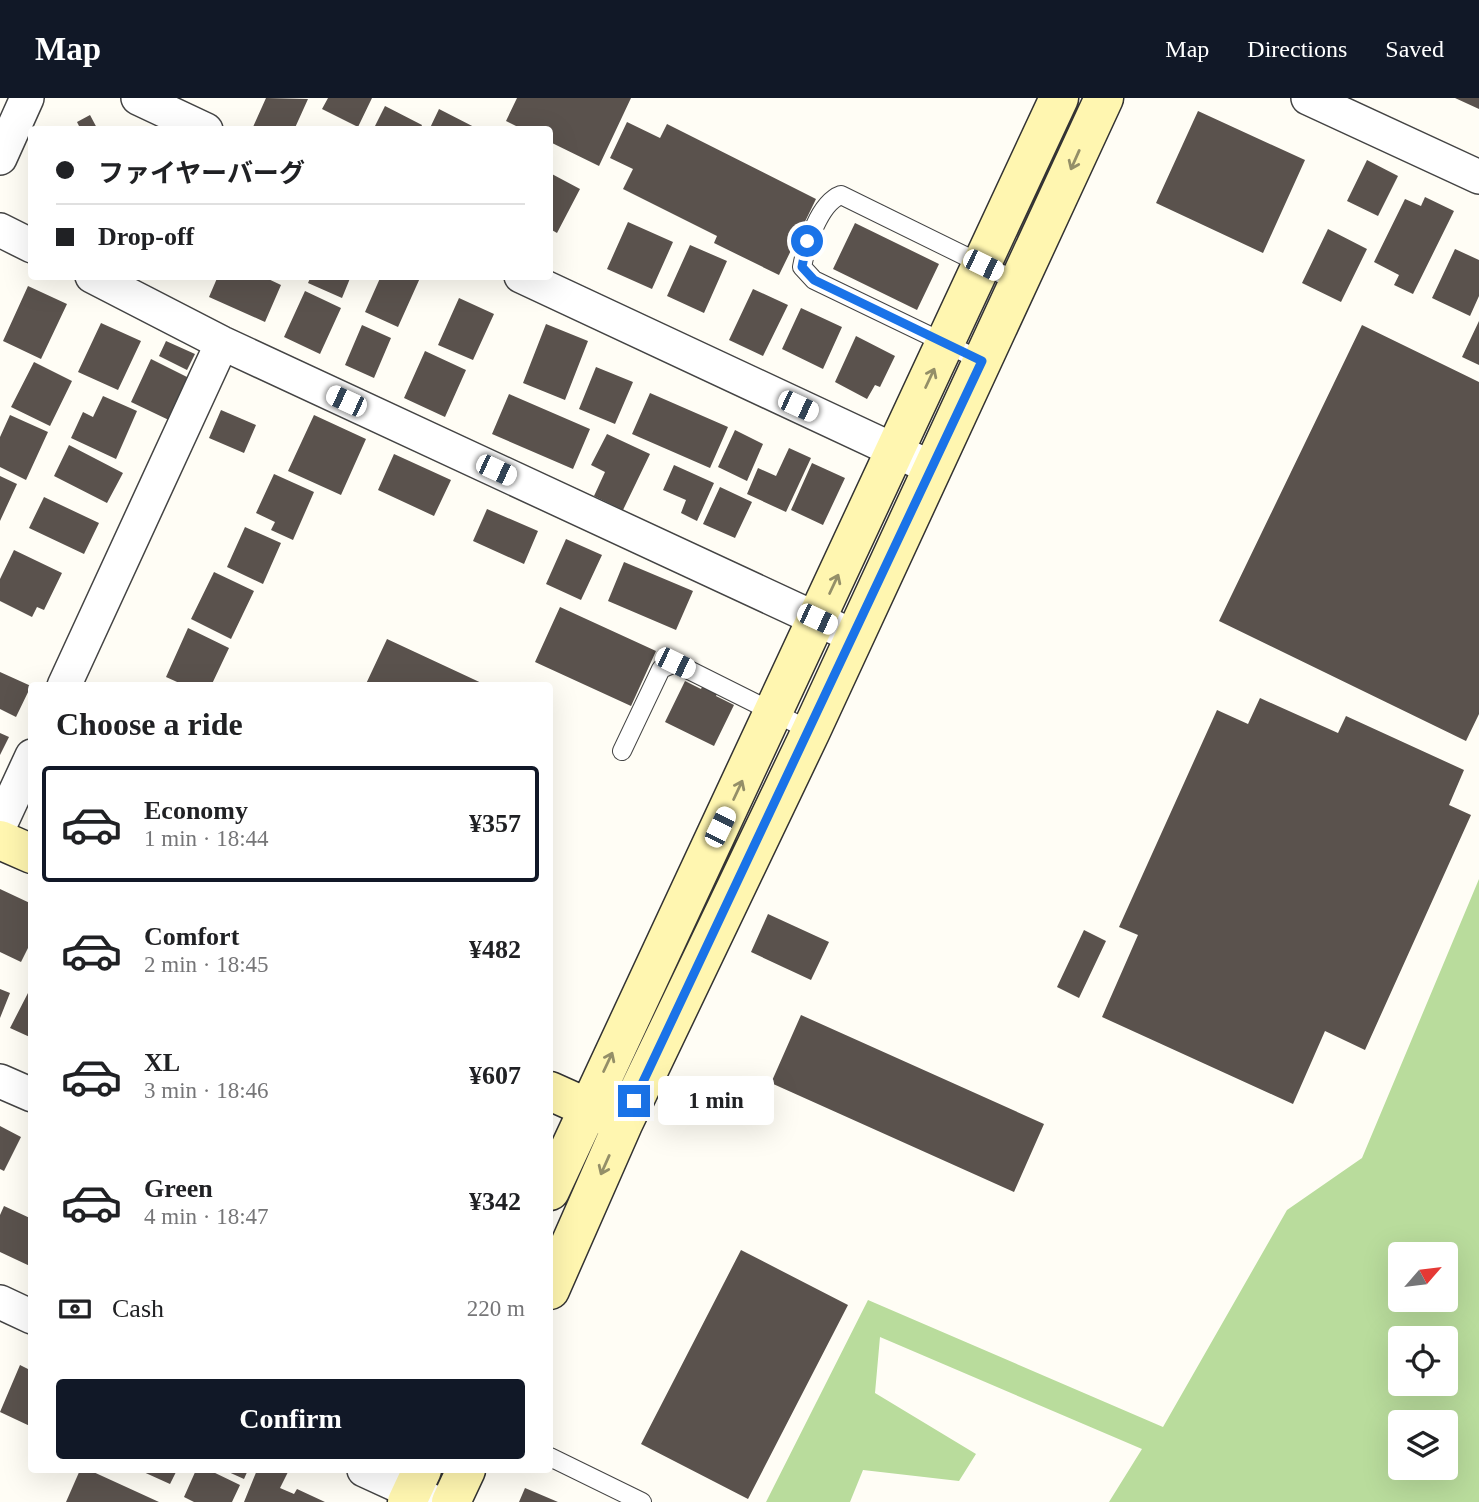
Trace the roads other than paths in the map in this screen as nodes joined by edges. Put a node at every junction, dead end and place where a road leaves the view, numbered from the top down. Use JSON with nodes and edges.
{"nodes":[{"id":1,"x":27,"y":98,"type":"edge"},
{"id":2,"x":138,"y":98,"type":"edge"},
{"id":3,"x":1059,"y":98,"type":"edge"},
{"id":4,"x":1104,"y":98,"type":"edge"},
{"id":5,"x":1308,"y":98,"type":"edge"},
{"id":6,"x":198,"y":126,"type":"edge"},
{"id":7,"x":0,"y":158,"type":"edge"},
{"id":8,"x":1479,"y":177,"type":"edge"},
{"id":9,"x":0,"y":230,"type":"edge"},
{"id":10,"x":28,"y":244,"type":"edge"},
{"id":11,"x":983,"y":265,"type":"junction"},
{"id":12,"x":100,"y":280,"type":"edge"},
{"id":13,"x":530,"y":280,"type":"edge"},
{"id":14,"x":1020,"y":283,"type":"junction"},
{"id":15,"x":222,"y":343,"type":"junction"},
{"id":16,"x":946,"y":344,"type":"junction"},
{"id":17,"x":982,"y":361,"type":"junction"},
{"id":18,"x":895,"y":452,"type":"junction"},
{"id":19,"x":932,"y":468,"type":"junction"},
{"id":20,"x":817,"y":619,"type":"junction"},
{"id":21,"x":853,"y":636,"type":"junction"},
{"id":22,"x":66,"y":682,"type":"edge"},
{"id":23,"x":775,"y":712,"type":"junction"},
{"id":24,"x":811,"y":731,"type":"junction"},
{"id":25,"x":622,"y":751,"type":"dead end"},
{"id":26,"x":28,"y":765,"type":"edge"},
{"id":27,"x":0,"y":825,"type":"edge"},
{"id":28,"x":0,"y":840,"type":"edge"},
{"id":29,"x":28,"y":853,"type":"edge"},
{"id":30,"x":0,"y":1081,"type":"edge"},
{"id":31,"x":553,"y":1092,"type":"edge"},
{"id":32,"x":28,"y":1093,"type":"edge"},
{"id":33,"x":587,"y":1108,"type":"junction"},
{"id":34,"x":623,"y":1124,"type":"junction"},
{"id":35,"x":553,"y":1184,"type":"edge"},
{"id":36,"x":553,"y":1283,"type":"edge"},
{"id":37,"x":0,"y":1302,"type":"edge"},
{"id":38,"x":28,"y":1315,"type":"edge"},
{"id":39,"x":553,"y":1458,"type":"edge"},
{"id":40,"x":372,"y":1473,"type":"edge"},
{"id":41,"x":465,"y":1473,"type":"edge"},
{"id":42,"x":419,"y":1491,"type":"edge"},
{"id":43,"x":452,"y":1502,"type":"edge"},
{"id":44,"x":642,"y":1502,"type":"edge"}],
"edges":[{"from":1,"to":7,"type":"street"},
{"from":2,"to":6,"type":"street"},
{"from":3,"to":11,"type":"street"},
{"from":4,"to":14,"type":"street","one_way":true},
{"from":5,"to":8,"type":"street"},
{"from":9,"to":10,"type":"street"},
{"from":11,"to":14,"type":"lane"},
{"from":11,"to":16,"type":"street"},
{"from":11,"to":16,"type":"lane"},
{"from":12,"to":15,"type":"street"},
{"from":13,"to":18,"type":"street"},
{"from":14,"to":17,"type":"street"},
{"from":15,"to":20,"type":"street"},
{"from":15,"to":22,"type":"street"},
{"from":16,"to":17,"type":"lane"},
{"from":18,"to":16,"type":"street","one_way":true},
{"from":17,"to":19,"type":"street"},
{"from":18,"to":19,"type":"street"},
{"from":20,"to":18,"type":"street","one_way":true},
{"from":19,"to":21,"type":"street"},
{"from":20,"to":21,"type":"street"},
{"from":20,"to":23,"type":"street"},
{"from":21,"to":24,"type":"street"},
{"from":23,"to":24,"type":"lane"},
{"from":23,"to":25,"type":"lane"},
{"from":33,"to":23,"type":"street","one_way":true},
{"from":24,"to":34,"type":"street"},
{"from":26,"to":27,"type":"street"},
{"from":28,"to":29,"type":"street"},
{"from":30,"to":32,"type":"street"},
{"from":31,"to":33,"type":"street"},
{"from":33,"to":34,"type":"street"},
{"from":33,"to":35,"type":"street"},
{"from":34,"to":36,"type":"street","one_way":true},
{"from":37,"to":38,"type":"street"},
{"from":39,"to":44,"type":"lane"},
{"from":40,"to":42,"type":"street"},
{"from":41,"to":43,"type":"street"}]}
